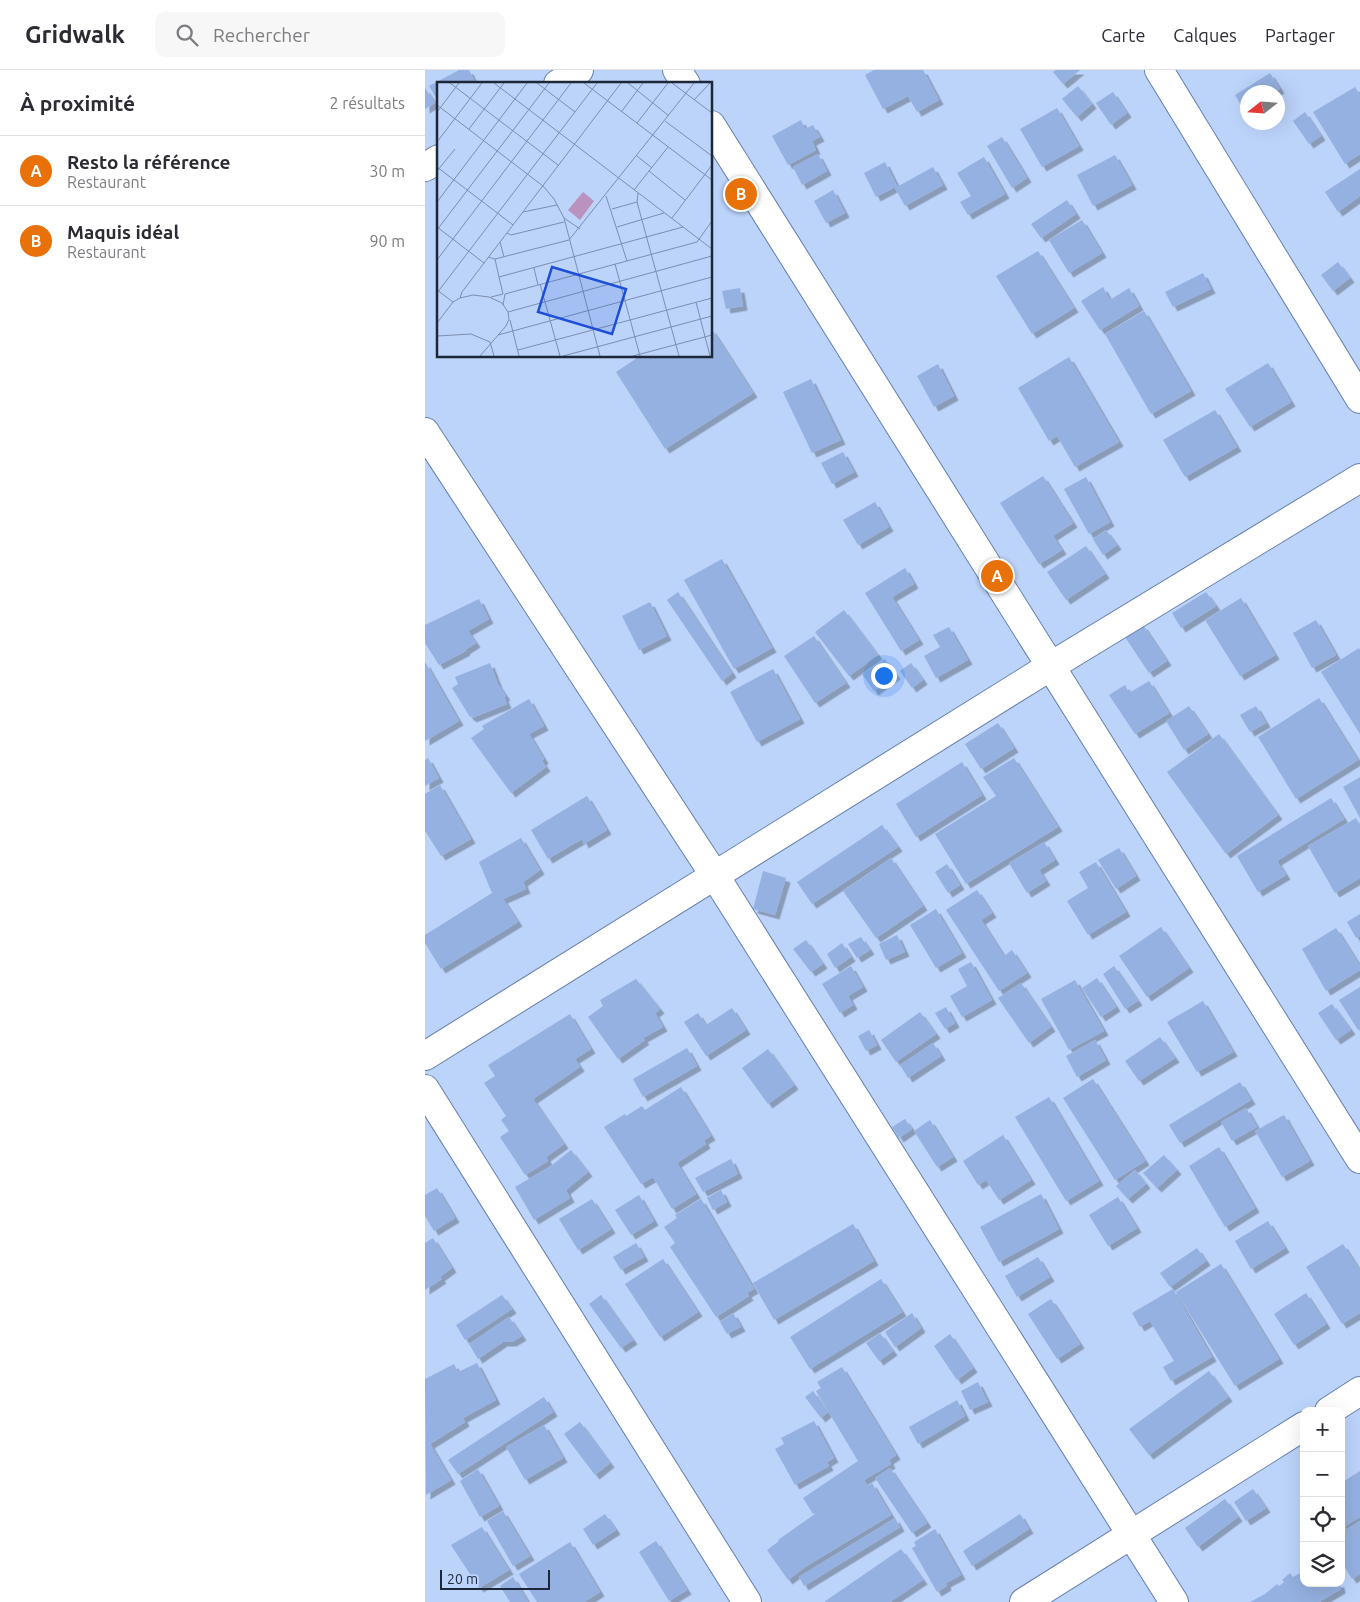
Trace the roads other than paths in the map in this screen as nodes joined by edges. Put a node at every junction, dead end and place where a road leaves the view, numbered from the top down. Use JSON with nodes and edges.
{"nodes":[{"id":1,"x":579,"y":70,"type":"edge"},
{"id":2,"x":677,"y":70,"type":"edge"},
{"id":3,"x":1159,"y":70,"type":"edge"},
{"id":4,"x":561,"y":82,"type":"edge"},
{"id":5,"x":685,"y":82,"type":"edge"},
{"id":6,"x":713,"y":128,"type":"edge"},
{"id":7,"x":437,"y":160,"type":"edge"},
{"id":8,"x":425,"y":167,"type":"edge"},
{"id":9,"x":1360,"y":399,"type":"edge"},
{"id":10,"x":425,"y":432,"type":"edge"},
{"id":11,"x":1360,"y":478,"type":"edge"},
{"id":12,"x":1051,"y":666,"type":"junction"},
{"id":13,"x":715,"y":876,"type":"junction"},
{"id":14,"x":425,"y":1056,"type":"edge"},
{"id":15,"x":425,"y":1089,"type":"edge"},
{"id":16,"x":1360,"y":1159,"type":"edge"},
{"id":17,"x":1360,"y":1391,"type":"edge"},
{"id":18,"x":1335,"y":1407,"type":"edge"},
{"id":19,"x":1300,"y":1428,"type":"edge"},
{"id":20,"x":1131,"y":1534,"type":"junction"},
{"id":21,"x":747,"y":1602,"type":"edge"},
{"id":22,"x":1024,"y":1602,"type":"edge"},
{"id":23,"x":1175,"y":1602,"type":"edge"}],
"edges":[{"from":1,"to":4,"type":"street"},
{"from":2,"to":5,"type":"street"},
{"from":3,"to":9,"type":"street"},
{"from":6,"to":12,"type":"street"},
{"from":7,"to":8,"type":"street"},
{"from":10,"to":13,"type":"street"},
{"from":11,"to":12,"type":"street"},
{"from":12,"to":13,"type":"street"},
{"from":12,"to":16,"type":"street"},
{"from":13,"to":14,"type":"street"},
{"from":13,"to":20,"type":"street"},
{"from":15,"to":21,"type":"street"},
{"from":17,"to":18,"type":"street"},
{"from":19,"to":20,"type":"street"},
{"from":20,"to":22,"type":"street"},
{"from":20,"to":23,"type":"street"}]}
